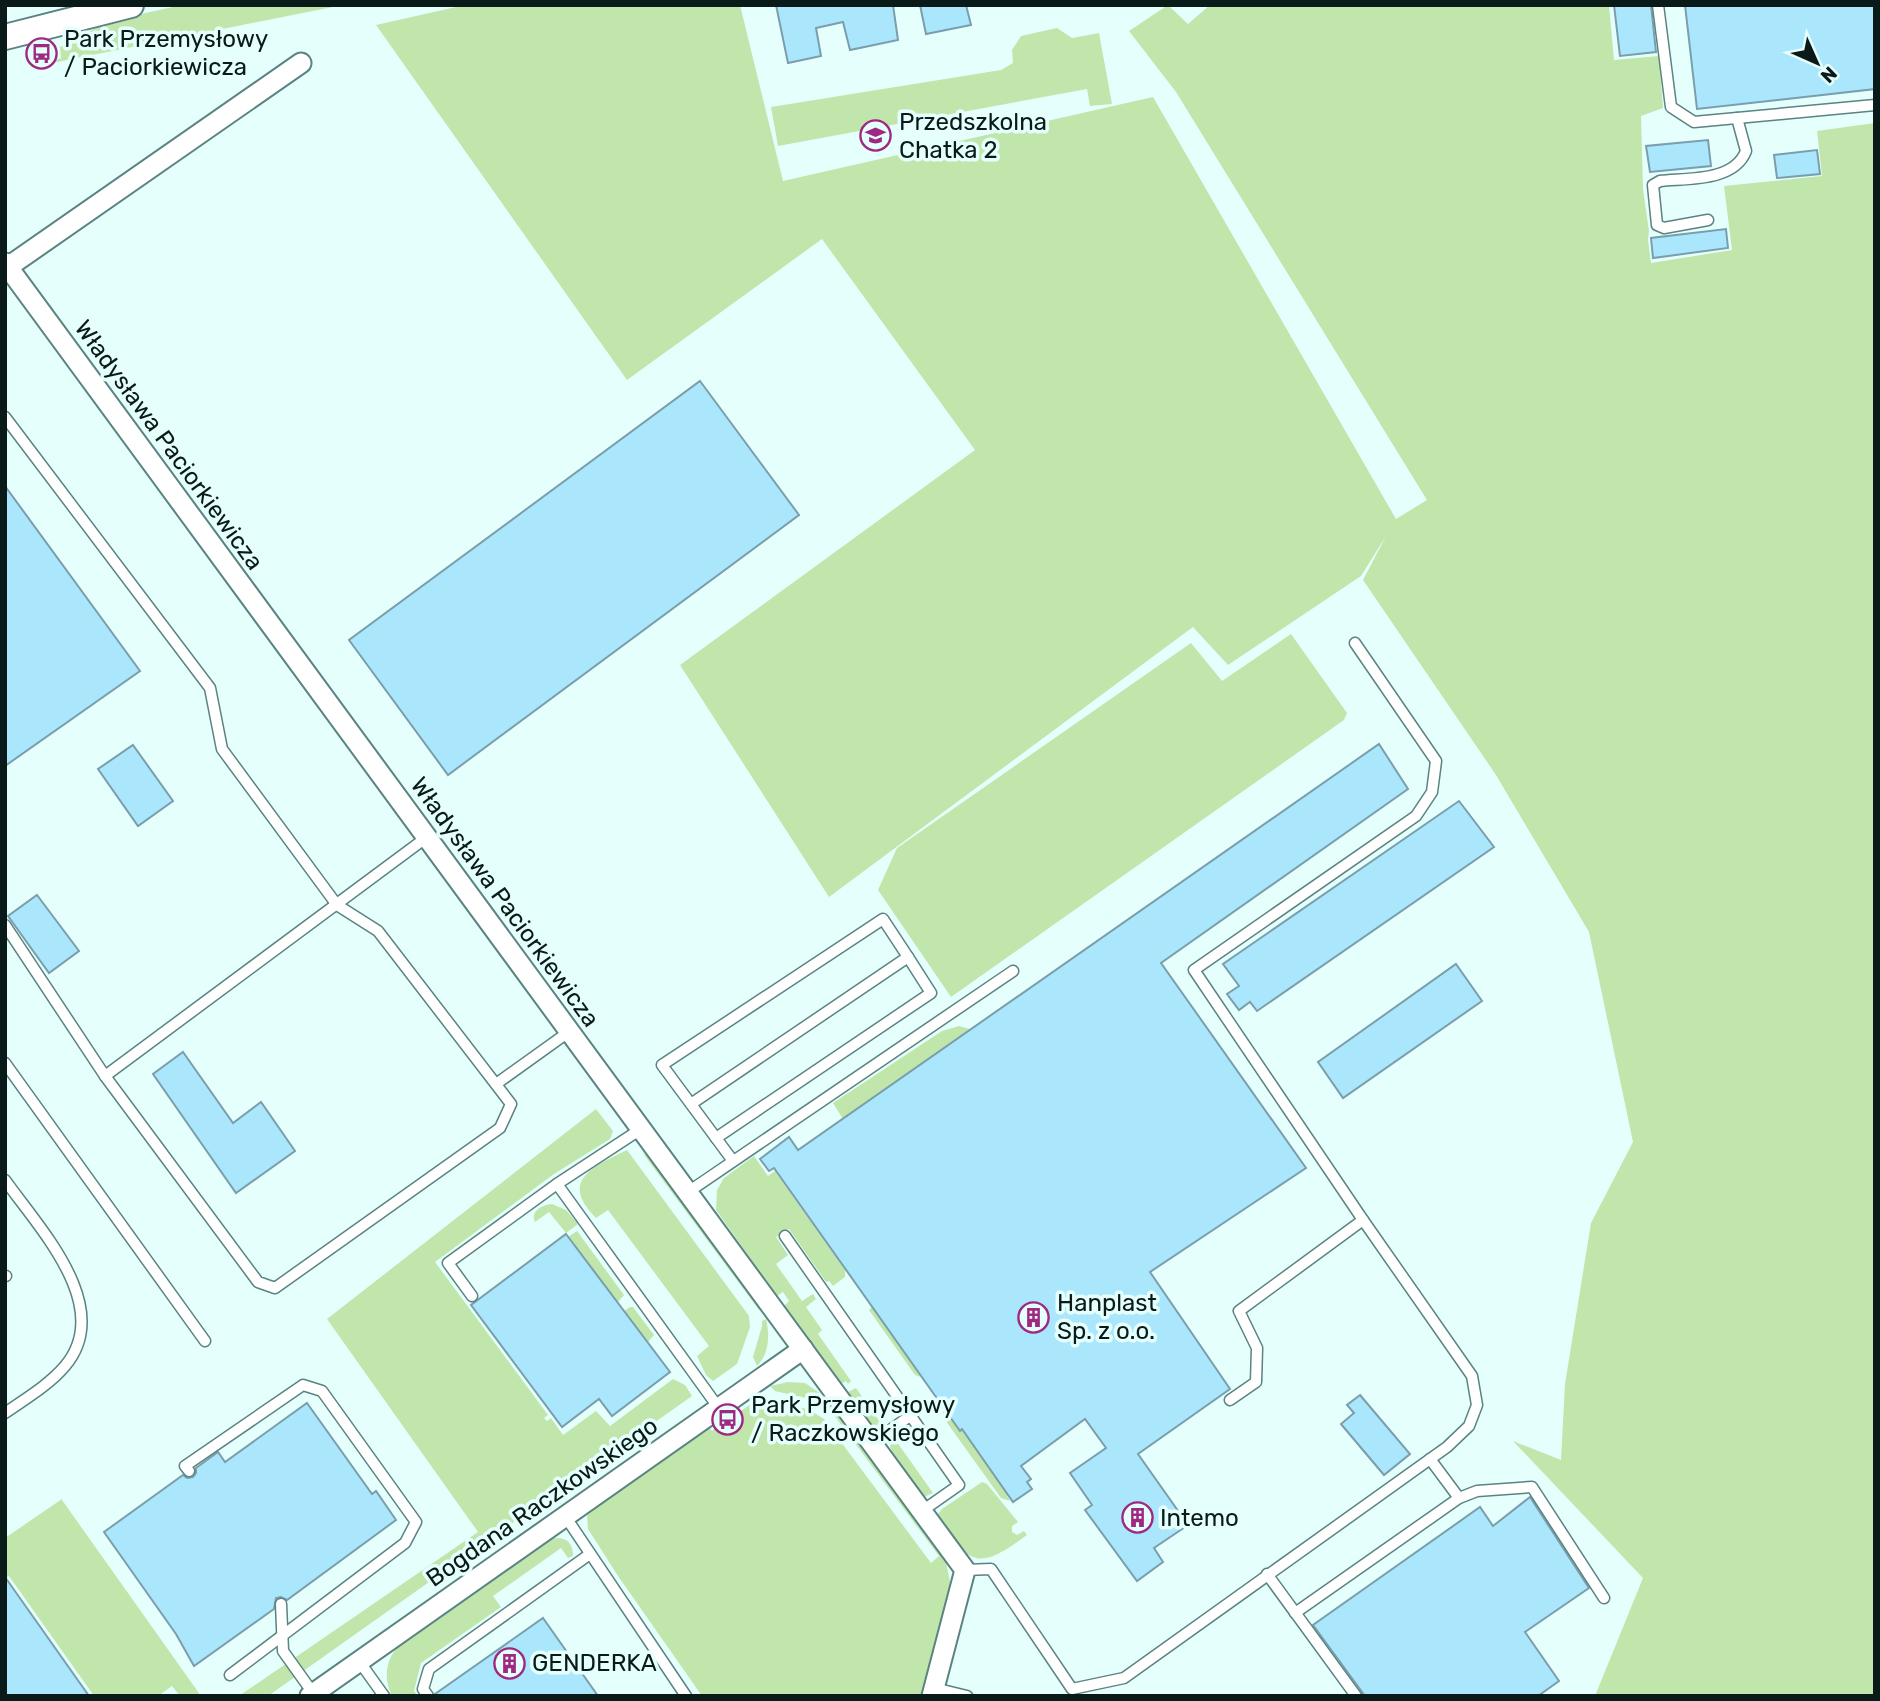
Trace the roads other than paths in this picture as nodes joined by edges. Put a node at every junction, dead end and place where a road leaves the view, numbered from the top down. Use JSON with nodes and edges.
{"nodes":[{"id":1,"x":131,"y":5,"type":"edge"},
{"id":2,"x":1658,"y":5,"type":"edge"},
{"id":3,"x":10,"y":38,"type":"edge"},
{"id":4,"x":302,"y":63,"type":"dead end"},
{"id":5,"x":1875,"y":105,"type":"edge"},
{"id":6,"x":1737,"y":118,"type":"junction"},
{"id":7,"x":1708,"y":220,"type":"dead end"},
{"id":8,"x":6,"y":267,"type":"edge"},
{"id":9,"x":5,"y":417,"type":"edge"},
{"id":10,"x":1356,"y":643,"type":"dead end"},
{"id":11,"x":427,"y":837,"type":"junction"},
{"id":12,"x":337,"y":905,"type":"junction"},
{"id":13,"x":5,"y":925,"type":"edge"},
{"id":14,"x":908,"y":957,"type":"junction"},
{"id":15,"x":1013,"y":971,"type":"dead end"},
{"id":16,"x":570,"y":1031,"type":"junction"},
{"id":17,"x":5,"y":1063,"type":"edge"},
{"id":18,"x":105,"y":1076,"type":"junction"},
{"id":19,"x":496,"y":1084,"type":"junction"},
{"id":20,"x":691,"y":1104,"type":"junction"},
{"id":21,"x":641,"y":1129,"type":"junction"},
{"id":22,"x":716,"y":1138,"type":"junction"},
{"id":23,"x":733,"y":1161,"type":"junction"},
{"id":24,"x":5,"y":1180,"type":"edge"},
{"id":25,"x":557,"y":1184,"type":"junction"},
{"id":26,"x":688,"y":1192,"type":"junction"},
{"id":27,"x":1363,"y":1220,"type":"junction"},
{"id":28,"x":785,"y":1236,"type":"dead end"},
{"id":29,"x":472,"y":1296,"type":"dead end"},
{"id":30,"x":205,"y":1340,"type":"dead end"},
{"id":31,"x":803,"y":1349,"type":"junction"},
{"id":32,"x":1230,"y":1400,"type":"dead end"},
{"id":33,"x":718,"y":1407,"type":"junction"},
{"id":34,"x":5,"y":1413,"type":"edge"},
{"id":35,"x":910,"y":1416,"type":"junction"},
{"id":36,"x":872,"y":1443,"type":"junction"},
{"id":37,"x":1430,"y":1460,"type":"junction"},
{"id":38,"x":189,"y":1471,"type":"dead end"},
{"id":39,"x":1459,"y":1497,"type":"junction"},
{"id":40,"x":922,"y":1511,"type":"junction"},
{"id":41,"x":565,"y":1516,"type":"junction"},
{"id":42,"x":590,"y":1553,"type":"junction"},
{"id":43,"x":965,"y":1570,"type":"junction"},
{"id":44,"x":1267,"y":1574,"type":"junction"},
{"id":45,"x":1604,"y":1598,"type":"dead end"},
{"id":46,"x":281,"y":1604,"type":"dead end"},
{"id":47,"x":1295,"y":1613,"type":"junction"},
{"id":48,"x":284,"y":1633,"type":"junction"},
{"id":49,"x":359,"y":1661,"type":"junction"},
{"id":50,"x":230,"y":1675,"type":"dead end"},
{"id":51,"x":933,"y":1692,"type":"edge"},
{"id":52,"x":312,"y":1695,"type":"edge"},
{"id":53,"x":384,"y":1696,"type":"edge"},
{"id":54,"x":428,"y":1696,"type":"edge"},
{"id":55,"x":686,"y":1696,"type":"edge"},
{"id":56,"x":967,"y":1696,"type":"edge"},
{"id":57,"x":1356,"y":1696,"type":"edge"}],
"edges":[{"from":1,"to":3,"type":"street"},
{"from":2,"to":6,"type":"lane"},
{"from":4,"to":8,"type":"street"},
{"from":5,"to":6,"type":"lane"},
{"from":6,"to":7,"type":"lane"},
{"from":8,"to":11,"type":"street","name":"Władysława Paciorkiewicza"},
{"from":9,"to":12,"type":"lane"},
{"from":10,"to":27,"type":"lane"},
{"from":11,"to":12,"type":"lane"},
{"from":11,"to":16,"type":"street","name":"Władysława Paciorkiewicza"},
{"from":12,"to":18,"type":"lane"},
{"from":12,"to":19,"type":"lane"},
{"from":13,"to":18,"type":"lane"},
{"from":14,"to":20,"type":"lane"},
{"from":14,"to":20,"type":"lane"},
{"from":14,"to":22,"type":"lane"},
{"from":15,"to":23,"type":"lane"},
{"from":16,"to":19,"type":"lane"},
{"from":16,"to":21,"type":"street","name":"Władysława Paciorkiewicza"},
{"from":17,"to":30,"type":"lane"},
{"from":18,"to":19,"type":"lane"},
{"from":20,"to":22,"type":"lane"},
{"from":21,"to":25,"type":"lane"},
{"from":21,"to":26,"type":"street","name":"Władysława Paciorkiewicza"},
{"from":22,"to":23,"type":"lane"},
{"from":23,"to":26,"type":"lane"},
{"from":24,"to":34,"type":"lane"},
{"from":25,"to":29,"type":"lane"},
{"from":25,"to":33,"type":"lane"},
{"from":26,"to":31,"type":"street","name":"Władysława Paciorkiewicza"},
{"from":27,"to":32,"type":"lane"},
{"from":27,"to":37,"type":"lane"},
{"from":28,"to":35,"type":"lane"},
{"from":31,"to":33,"type":"street","name":"Bogdana Raczkowskiego"},
{"from":31,"to":36,"type":"street","name":"Władysława Paciorkiewicza"},
{"from":33,"to":41,"type":"street","name":"Bogdana Raczkowskiego"},
{"from":35,"to":36,"type":"lane"},
{"from":35,"to":40,"type":"lane"},
{"from":36,"to":40,"type":"street","name":"Władysława Paciorkiewicza"},
{"from":37,"to":39,"type":"lane"},
{"from":37,"to":44,"type":"lane"},
{"from":38,"to":48,"type":"lane"},
{"from":39,"to":45,"type":"lane"},
{"from":39,"to":47,"type":"lane"},
{"from":40,"to":43,"type":"street","name":"Władysława Paciorkiewicza"},
{"from":41,"to":42,"type":"lane"},
{"from":41,"to":49,"type":"street","name":"Bogdana Raczkowskiego"},
{"from":42,"to":54,"type":"lane"},
{"from":42,"to":55,"type":"lane"},
{"from":43,"to":44,"type":"lane"},
{"from":43,"to":51,"type":"street"},
{"from":44,"to":47,"type":"lane"},
{"from":46,"to":48,"type":"lane"},
{"from":47,"to":57,"type":"lane"},
{"from":48,"to":50,"type":"lane"},
{"from":48,"to":52,"type":"lane"},
{"from":49,"to":52,"type":"street","name":"Bogdana Raczkowskiego"},
{"from":49,"to":53,"type":"lane"},
{"from":51,"to":56,"type":"lane"}]}
